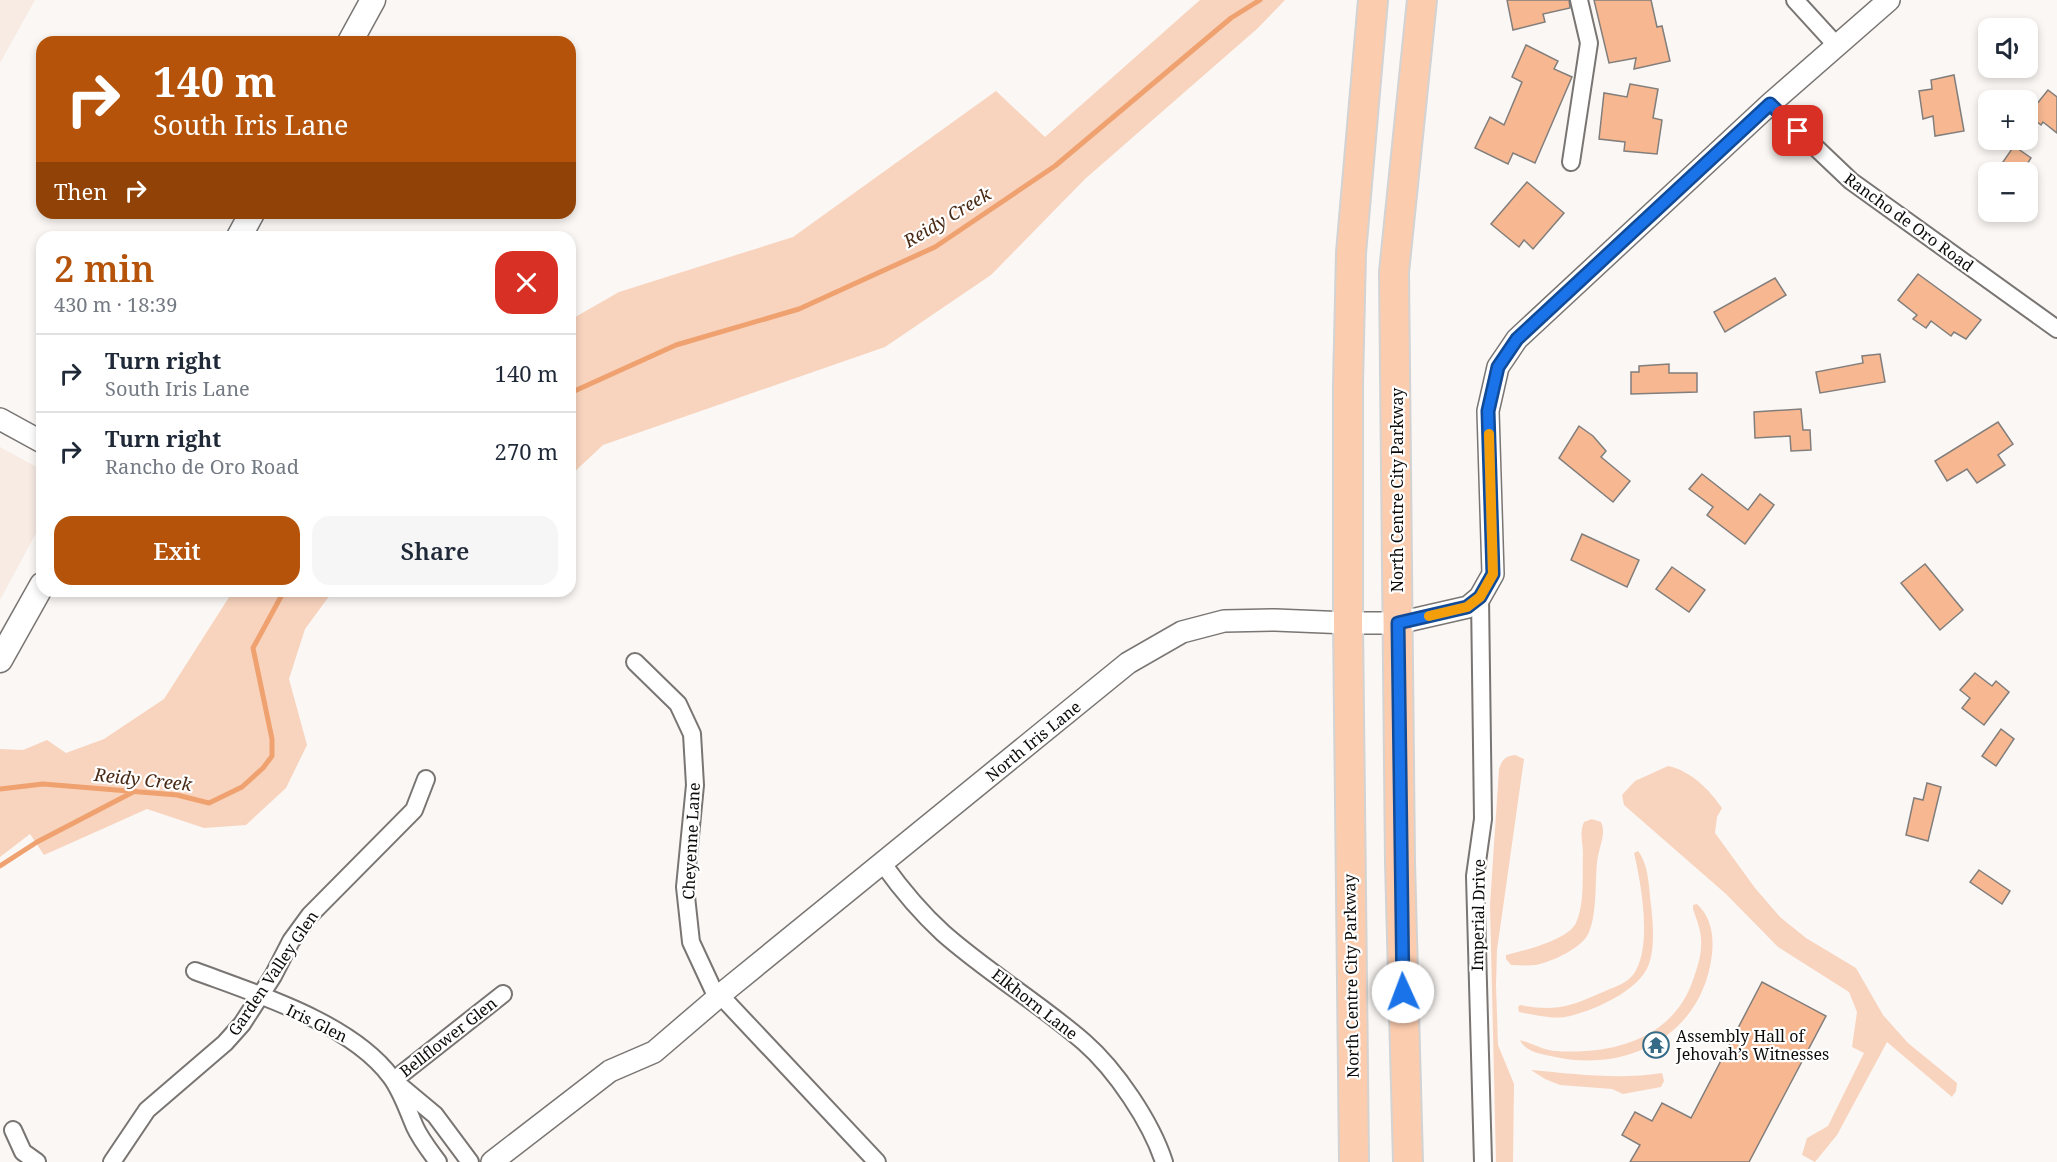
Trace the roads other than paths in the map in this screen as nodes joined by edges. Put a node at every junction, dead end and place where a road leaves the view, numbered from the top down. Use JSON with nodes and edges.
{"nodes":[{"id":1,"x":374,"y":0,"type":"edge"},
{"id":2,"x":1373,"y":0,"type":"edge"},
{"id":3,"x":1422,"y":0,"type":"edge"},
{"id":4,"x":1579,"y":0,"type":"edge"},
{"id":5,"x":1795,"y":0,"type":"edge"},
{"id":6,"x":1889,"y":0,"type":"edge"},
{"id":7,"x":353,"y":36,"type":"edge"},
{"id":8,"x":1837,"y":46,"type":"junction"},
{"id":9,"x":1770,"y":104,"type":"junction"},
{"id":10,"x":1571,"y":162,"type":"dead end"},
{"id":11,"x":2057,"y":329,"type":"edge"},
{"id":12,"x":0,"y":419,"type":"edge"},
{"id":13,"x":36,"y":439,"type":"edge"},
{"id":14,"x":36,"y":596,"type":"edge"},
{"id":15,"x":1480,"y":597,"type":"junction"},
{"id":16,"x":1348,"y":623,"type":"junction"},
{"id":17,"x":1398,"y":623,"type":"junction"},
{"id":18,"x":0,"y":660,"type":"edge"},
{"id":19,"x":635,"y":662,"type":"dead end"},
{"id":20,"x":426,"y":779,"type":"dead end"},
{"id":21,"x":883,"y":864,"type":"junction"},
{"id":22,"x":195,"y":971,"type":"dead end"},
{"id":23,"x":503,"y":994,"type":"dead end"},
{"id":24,"x":260,"y":996,"type":"junction"},
{"id":25,"x":718,"y":997,"type":"junction"},
{"id":26,"x":394,"y":1080,"type":"junction"},
{"id":27,"x":13,"y":1130,"type":"dead end"},
{"id":28,"x":37,"y":1162,"type":"edge"},
{"id":29,"x":112,"y":1162,"type":"edge"},
{"id":30,"x":438,"y":1162,"type":"edge"},
{"id":31,"x":470,"y":1162,"type":"edge"},
{"id":32,"x":492,"y":1162,"type":"edge"},
{"id":33,"x":877,"y":1162,"type":"edge"},
{"id":34,"x":1164,"y":1162,"type":"edge"},
{"id":35,"x":1354,"y":1162,"type":"edge"},
{"id":36,"x":1408,"y":1162,"type":"edge"},
{"id":37,"x":1484,"y":1162,"type":"edge"}],
"edges":[{"from":1,"to":7,"type":"main road"},
{"from":2,"to":16,"type":"highway","name":"North Centre City Parkway"},
{"from":3,"to":17,"type":"highway","name":"North Centre City Parkway"},
{"from":4,"to":10,"type":"street"},
{"from":5,"to":8,"type":"street"},
{"from":6,"to":8,"type":"street"},
{"from":8,"to":9,"type":"street"},
{"from":9,"to":11,"type":"street","name":"Rancho de Oro Road"},
{"from":9,"to":15,"type":"street"},
{"from":12,"to":13,"type":"street"},
{"from":14,"to":18,"type":"main road"},
{"from":15,"to":17,"type":"street","name":"North Iris Lane"},
{"from":15,"to":37,"type":"street","name":"Imperial Drive"},
{"from":16,"to":17,"type":"street","name":"North Iris Lane"},
{"from":16,"to":21,"type":"street","name":"North Iris Lane"},
{"from":16,"to":35,"type":"highway","name":"North Centre City Parkway"},
{"from":17,"to":36,"type":"highway","name":"North Centre City Parkway"},
{"from":19,"to":25,"type":"street","name":"Cheyenne Lane"},
{"from":20,"to":24,"type":"street","name":"Garden Valley Glen"},
{"from":21,"to":25,"type":"street","name":"North Iris Lane"},
{"from":21,"to":34,"type":"street","name":"Elkhorn Lane"},
{"from":22,"to":24,"type":"street","name":"Iris Glen"},
{"from":23,"to":26,"type":"street","name":"Bellflower Glen"},
{"from":24,"to":26,"type":"street","name":"Iris Glen"},
{"from":24,"to":29,"type":"street","name":"Garden Valley Glen"},
{"from":25,"to":32,"type":"street","name":"North Iris Lane"},
{"from":25,"to":33,"type":"street","name":"Cheyenne Lane"},
{"from":26,"to":30,"type":"street","name":"Iris Glen"},
{"from":26,"to":31,"type":"street","name":"Iris Glen"},
{"from":27,"to":28,"type":"street"}]}
